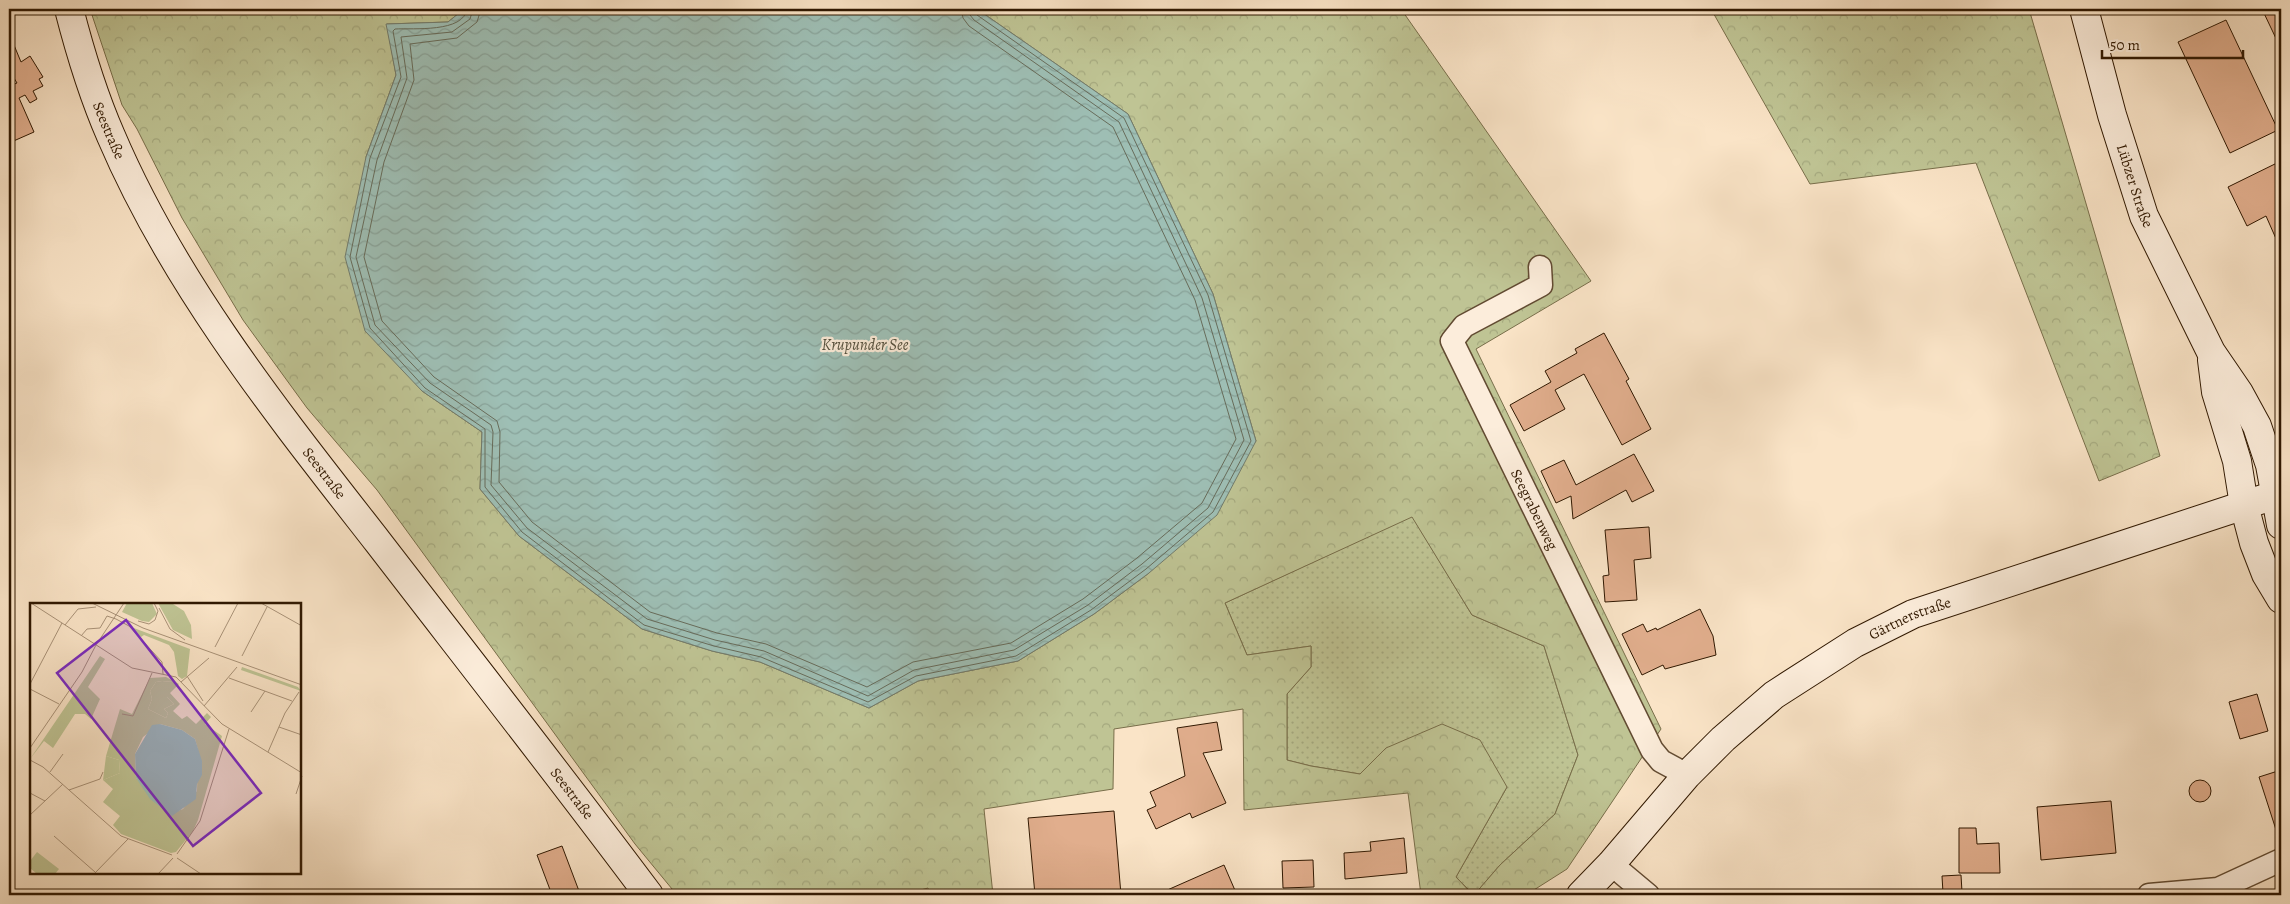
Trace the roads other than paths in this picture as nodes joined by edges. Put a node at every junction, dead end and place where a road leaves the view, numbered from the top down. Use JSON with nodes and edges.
{"nodes":[{"id":1,"x":69,"y":9,"type":"edge"},
{"id":2,"x":2084,"y":9,"type":"edge"},
{"id":3,"x":1540,"y":267,"type":"dead end"},
{"id":4,"x":2211,"y":352,"type":"junction"},
{"id":5,"x":2278,"y":494,"type":"edge"},
{"id":6,"x":2244,"y":505,"type":"junction"},
{"id":7,"x":2281,"y":524,"type":"edge"},
{"id":8,"x":2281,"y":599,"type":"edge"},
{"id":9,"x":1687,"y":775,"type":"junction"},
{"id":10,"x":2281,"y":860,"type":"edge"},
{"id":11,"x":1611,"y":864,"type":"junction"},
{"id":12,"x":649,"y":895,"type":"edge"},
{"id":13,"x":1581,"y":895,"type":"edge"},
{"id":14,"x":1648,"y":895,"type":"edge"},
{"id":15,"x":2150,"y":895,"type":"edge"}],
"edges":[{"from":1,"to":12,"type":"street","name":"Seestraße"},
{"from":2,"to":4,"type":"street","name":"Lübzer Straße"},
{"from":3,"to":9,"type":"street","name":"Seegrabenweg"},
{"from":4,"to":5,"type":"street","name":"Lübzer Straße"},
{"from":4,"to":6,"type":"street","name":"Lübzer Straße"},
{"from":5,"to":6,"type":"street","name":"Gärtnerstraße"},
{"from":5,"to":7,"type":"street","name":"Lübzer Straße"},
{"from":6,"to":8,"type":"street","name":"Lübzer Straße"},
{"from":6,"to":9,"type":"street","name":"Gärtnerstraße"},
{"from":9,"to":11,"type":"street","name":"Gärtnerstraße"},
{"from":10,"to":15,"type":"street"},
{"from":11,"to":13,"type":"street","name":"Gärtnerstraße"},
{"from":11,"to":14,"type":"street"}]}
